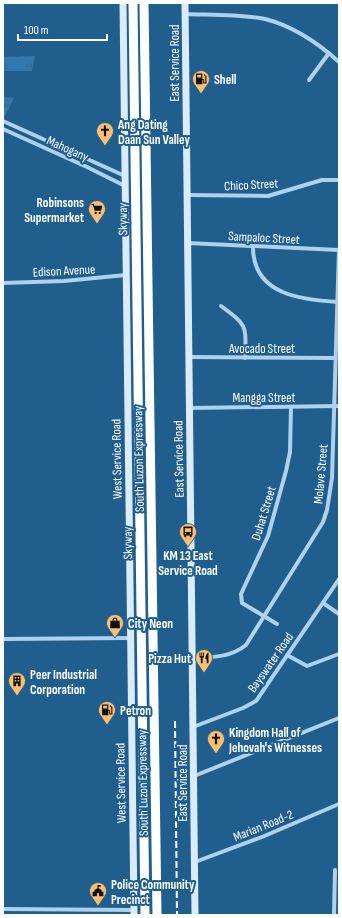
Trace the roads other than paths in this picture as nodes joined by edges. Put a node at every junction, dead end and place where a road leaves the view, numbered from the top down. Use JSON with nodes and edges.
{"nodes":[{"id":1,"x":123,"y":3,"type":"edge"},
{"id":2,"x":129,"y":3,"type":"edge"},
{"id":3,"x":132,"y":3,"type":"edge"},
{"id":4,"x":143,"y":3,"type":"edge"},
{"id":5,"x":185,"y":3,"type":"edge"},
{"id":6,"x":186,"y":14,"type":"junction"},
{"id":7,"x":329,"y":53,"type":"junction"},
{"id":8,"x":339,"y":62,"type":"edge"},
{"id":9,"x":309,"y":80,"type":"dead end"},
{"id":10,"x":3,"y":121,"type":"edge"},
{"id":11,"x":3,"y":129,"type":"edge"},
{"id":12,"x":94,"y":162,"type":"junction"},
{"id":13,"x":91,"y":169,"type":"junction"},
{"id":14,"x":125,"y":176,"type":"junction"},
{"id":15,"x":339,"y":180,"type":"edge"},
{"id":16,"x":125,"y":186,"type":"junction"},
{"id":17,"x":187,"y":196,"type":"junction"},
{"id":18,"x":188,"y":243,"type":"junction"},
{"id":19,"x":253,"y":247,"type":"junction"},
{"id":20,"x":339,"y":250,"type":"edge"},
{"id":21,"x":126,"y":276,"type":"junction"},
{"id":22,"x":3,"y":282,"type":"edge"},
{"id":23,"x":338,"y":302,"type":"edge"},
{"id":24,"x":221,"y":306,"type":"dead end"},
{"id":25,"x":189,"y":357,"type":"junction"},
{"id":26,"x":245,"y":358,"type":"junction"},
{"id":27,"x":336,"y":358,"type":"junction"},
{"id":28,"x":334,"y":406,"type":"junction"},
{"id":29,"x":339,"y":406,"type":"edge"},
{"id":30,"x":291,"y":407,"type":"junction"},
{"id":31,"x":189,"y":408,"type":"junction"},
{"id":32,"x":339,"y":579,"type":"edge"},
{"id":33,"x":323,"y":603,"type":"junction"},
{"id":34,"x":339,"y":614,"type":"edge"},
{"id":35,"x":264,"y":616,"type":"junction"},
{"id":36,"x":277,"y":624,"type":"dead end"},
{"id":37,"x":130,"y":638,"type":"junction"},
{"id":38,"x":3,"y":639,"type":"edge"},
{"id":39,"x":339,"y":654,"type":"edge"},
{"id":40,"x":288,"y":655,"type":"junction"},
{"id":41,"x":193,"y":658,"type":"junction"},
{"id":42,"x":339,"y":718,"type":"edge"},
{"id":43,"x":193,"y":727,"type":"junction"},
{"id":44,"x":194,"y":776,"type":"junction"},
{"id":45,"x":339,"y":804,"type":"edge"},
{"id":46,"x":194,"y":862,"type":"junction"},
{"id":47,"x":335,"y":870,"type":"dead end"},
{"id":48,"x":337,"y":889,"type":"edge"},
{"id":49,"x":3,"y":909,"type":"edge"},
{"id":50,"x":136,"y":913,"type":"edge"},
{"id":51,"x":145,"y":915,"type":"edge"},
{"id":52,"x":155,"y":915,"type":"edge"},
{"id":53,"x":195,"y":915,"type":"edge"},
{"id":54,"x":334,"y":915,"type":"edge"}],
"edges":[{"from":1,"to":14,"type":"main road","name":"West Service Road"},
{"from":2,"to":50,"type":"highway","name":"South Luzon Expressway"},
{"from":3,"to":51,"type":"highway","name":"Skyway"},
{"from":4,"to":52,"type":"highway","name":"South Luzon Expressway"},
{"from":5,"to":6,"type":"main road","name":"East Service Road"},
{"from":6,"to":7,"type":"street"},
{"from":6,"to":17,"type":"main road","name":"East Service Road"},
{"from":7,"to":8,"type":"street"},
{"from":7,"to":9,"type":"street"},
{"from":10,"to":12,"type":"street","name":"Mahogany"},
{"from":11,"to":13,"type":"street","name":"Mahogany"},
{"from":12,"to":13,"type":"street"},
{"from":12,"to":14,"type":"street","name":"Mahogany"},
{"from":13,"to":16,"type":"street","name":"Mahogany"},
{"from":14,"to":16,"type":"main road","name":"West Service Road"},
{"from":15,"to":17,"type":"street","name":"Chico Street"},
{"from":16,"to":21,"type":"main road","name":"West Service Road"},
{"from":17,"to":18,"type":"main road","name":"East Service Road"},
{"from":18,"to":19,"type":"street","name":"Sampaloc Street"},
{"from":18,"to":25,"type":"main road","name":"East Service Road"},
{"from":19,"to":20,"type":"street","name":"Sampaloc Street"},
{"from":19,"to":23,"type":"street"},
{"from":20,"to":23,"type":"street","name":"Molave Street"},
{"from":21,"to":22,"type":"street","name":"Edison Avenue"},
{"from":21,"to":37,"type":"main road","name":"West Service Road"},
{"from":23,"to":27,"type":"street","name":"Molave Street"},
{"from":24,"to":26,"type":"street"},
{"from":25,"to":26,"type":"street","name":"Avocado Street"},
{"from":25,"to":31,"type":"main road","name":"East Service Road"},
{"from":26,"to":27,"type":"street","name":"Avocado Street"},
{"from":27,"to":28,"type":"street","name":"Molave Street"},
{"from":28,"to":29,"type":"street","name":"Mangga Street"},
{"from":28,"to":30,"type":"street","name":"Mangga Street"},
{"from":28,"to":35,"type":"street","name":"Molave Street"},
{"from":30,"to":31,"type":"street","name":"Mangga Street"},
{"from":30,"to":35,"type":"street","name":"Duhat Street"},
{"from":31,"to":41,"type":"main road","name":"East Service Road"},
{"from":32,"to":33,"type":"street","name":"Bayswater Road"},
{"from":33,"to":34,"type":"street"},
{"from":33,"to":40,"type":"street","name":"Bayswater Road"},
{"from":35,"to":36,"type":"street","name":"Duhat Street"},
{"from":35,"to":41,"type":"street","name":"Molave Street"},
{"from":37,"to":38,"type":"street"},
{"from":37,"to":50,"type":"main road","name":"West Service Road"},
{"from":39,"to":40,"type":"street"},
{"from":40,"to":43,"type":"street","name":"Bayswater Road"},
{"from":41,"to":43,"type":"main road","name":"East Service Road"},
{"from":42,"to":44,"type":"street"},
{"from":43,"to":44,"type":"main road","name":"East Service Road"},
{"from":44,"to":46,"type":"main road","name":"East Service Road"},
{"from":45,"to":46,"type":"street","name":"Marian Road-2"},
{"from":46,"to":53,"type":"main road","name":"East Service Road"},
{"from":47,"to":48,"type":"street"},
{"from":48,"to":54,"type":"street"},
{"from":49,"to":50,"type":"street"}]}
